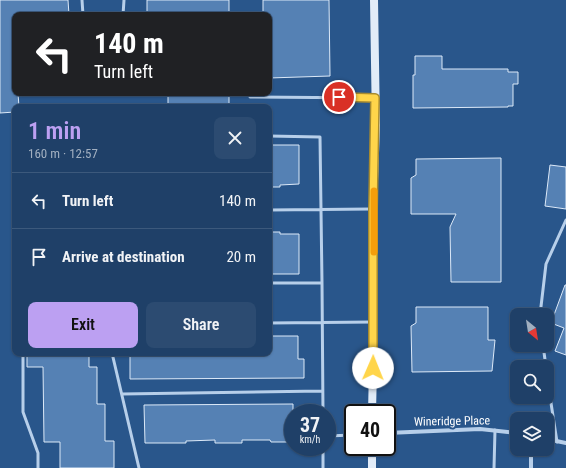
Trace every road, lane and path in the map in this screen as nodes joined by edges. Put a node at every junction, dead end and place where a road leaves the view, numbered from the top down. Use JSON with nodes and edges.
{"nodes":[{"id":1,"x":82,"y":0,"type":"edge"},
{"id":2,"x":124,"y":0,"type":"edge"},
{"id":3,"x":374,"y":0,"type":"edge"},
{"id":4,"x":83,"y":12,"type":"edge"},
{"id":5,"x":124,"y":12,"type":"edge"},
{"id":6,"x":250,"y":96,"type":"edge"},
{"id":7,"x":375,"y":98,"type":"junction"},
{"id":8,"x":272,"y":136,"type":"edge"},
{"id":9,"x":321,"y":209,"type":"junction"},
{"id":10,"x":373,"y":209,"type":"junction"},
{"id":11,"x":272,"y":210,"type":"edge"},
{"id":12,"x":566,"y":220,"type":"edge"},
{"id":13,"x":322,"y":283,"type":"junction"},
{"id":14,"x":272,"y":284,"type":"edge"},
{"id":15,"x":541,"y":308,"type":"edge"},
{"id":16,"x":272,"y":322,"type":"edge"},
{"id":17,"x":321,"y":322,"type":"junction"},
{"id":18,"x":374,"y":322,"type":"junction"},
{"id":19,"x":22,"y":356,"type":"edge"},
{"id":20,"x":113,"y":356,"type":"edge"},
{"id":21,"x":322,"y":391,"type":"junction"},
{"id":22,"x":122,"y":394,"type":"junction"},
{"id":23,"x":322,"y":404,"type":"edge"},
{"id":24,"x":372,"y":404,"type":"edge"},
{"id":25,"x":551,"y":404,"type":"edge"},
{"id":26,"x":495,"y":430,"type":"junction"},
{"id":27,"x":510,"y":432,"type":"edge"},
{"id":28,"x":396,"y":434,"type":"edge"},
{"id":29,"x":554,"y":441,"type":"edge"},
{"id":30,"x":557,"y":442,"type":"junction"},
{"id":31,"x":566,"y":443,"type":"edge"},
{"id":32,"x":323,"y":456,"type":"edge"},
{"id":33,"x":372,"y":456,"type":"edge"},
{"id":34,"x":531,"y":456,"type":"edge"},
{"id":35,"x":38,"y":468,"type":"edge"},
{"id":36,"x":139,"y":468,"type":"edge"},
{"id":37,"x":323,"y":468,"type":"edge"},
{"id":38,"x":372,"y":468,"type":"edge"},
{"id":39,"x":494,"y":468,"type":"edge"},
{"id":40,"x":531,"y":468,"type":"edge"}],
"edges":[{"from":1,"to":4,"type":"lane"},
{"from":2,"to":5,"type":"lane"},
{"from":3,"to":7,"type":"street"},
{"from":6,"to":7,"type":"lane"},
{"from":7,"to":10,"type":"street"},
{"from":8,"to":9,"type":"lane"},
{"from":9,"to":10,"type":"lane"},
{"from":9,"to":11,"type":"lane"},
{"from":9,"to":13,"type":"lane"},
{"from":10,"to":18,"type":"street"},
{"from":12,"to":15,"type":"lane"},
{"from":13,"to":14,"type":"lane"},
{"from":13,"to":17,"type":"lane"},
{"from":16,"to":17,"type":"lane"},
{"from":17,"to":18,"type":"lane"},
{"from":17,"to":21,"type":"lane"},
{"from":18,"to":24,"type":"street"},
{"from":19,"to":35,"type":"lane"},
{"from":20,"to":22,"type":"lane"},
{"from":21,"to":22,"type":"lane"},
{"from":21,"to":23,"type":"lane"},
{"from":22,"to":36,"type":"lane"},
{"from":25,"to":30,"type":"lane"},
{"from":26,"to":27,"type":"street","name":"Wineridge Place"},
{"from":26,"to":28,"type":"street","name":"Wineridge Place"},
{"from":26,"to":39,"type":"lane"},
{"from":29,"to":30,"type":"street"},
{"from":30,"to":31,"type":"street"},
{"from":32,"to":37,"type":"lane"},
{"from":33,"to":38,"type":"street"},
{"from":34,"to":40,"type":"street"}]}
